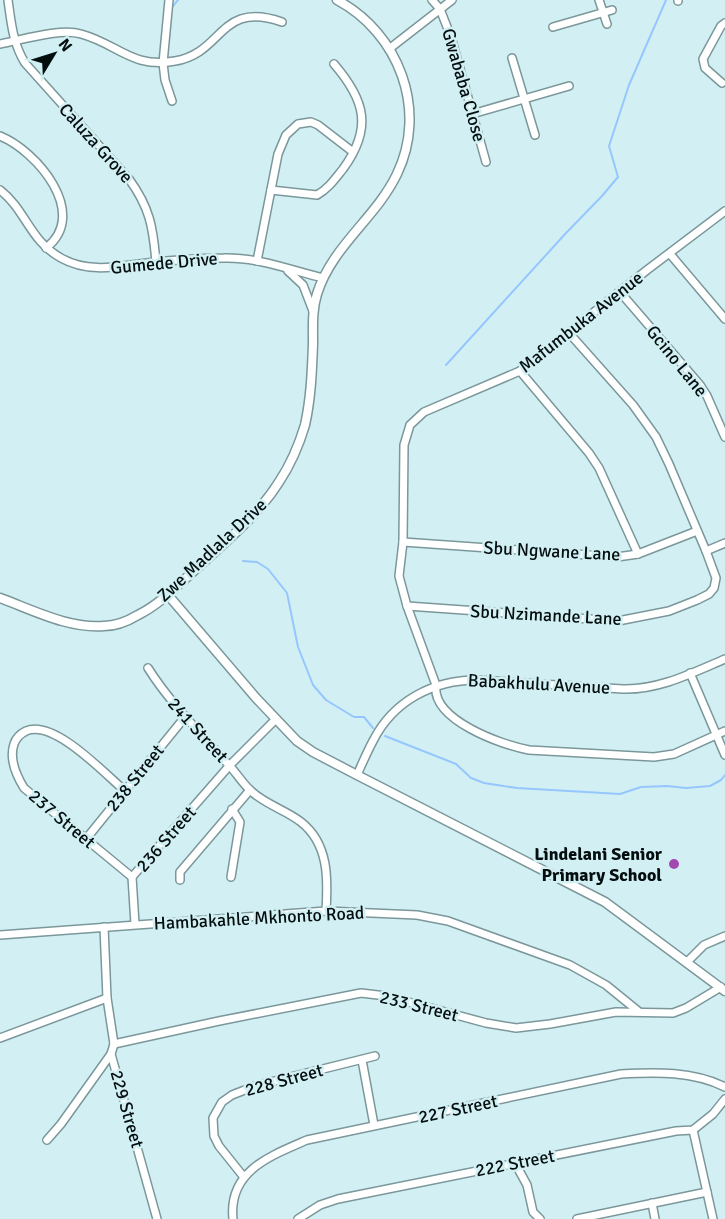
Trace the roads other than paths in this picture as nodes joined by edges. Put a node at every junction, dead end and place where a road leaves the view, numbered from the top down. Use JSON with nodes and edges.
{"nodes":[{"id":1,"x":8,"y":0,"type":"edge"},
{"id":2,"x":169,"y":0,"type":"edge"},
{"id":3,"x":338,"y":0,"type":"edge"},
{"id":4,"x":432,"y":0,"type":"edge"},
{"id":5,"x":452,"y":0,"type":"edge"},
{"id":6,"x":599,"y":0,"type":"edge"},
{"id":7,"x":440,"y":9,"type":"junction"},
{"id":8,"x":612,"y":10,"type":"dead end"},
{"id":9,"x":603,"y":12,"type":"junction"},
{"id":10,"x":282,"y":22,"type":"dead end"},
{"id":11,"x":725,"y":23,"type":"edge"},
{"id":12,"x":607,"y":24,"type":"dead end"},
{"id":13,"x":553,"y":27,"type":"dead end"},
{"id":14,"x":15,"y":41,"type":"junction"},
{"id":15,"x":0,"y":44,"type":"edge"},
{"id":16,"x":389,"y":49,"type":"junction"},
{"id":17,"x":512,"y":58,"type":"dead end"},
{"id":18,"x":163,"y":63,"type":"junction"},
{"id":19,"x":334,"y":64,"type":"dead end"},
{"id":20,"x":722,"y":83,"type":"dead end"},
{"id":21,"x":569,"y":86,"type":"dead end"},
{"id":22,"x":525,"y":98,"type":"junction"},
{"id":23,"x":172,"y":101,"type":"dead end"},
{"id":24,"x":472,"y":114,"type":"junction"},
{"id":25,"x":535,"y":135,"type":"dead end"},
{"id":26,"x":0,"y":136,"type":"edge"},
{"id":27,"x":353,"y":152,"type":"junction"},
{"id":28,"x":486,"y":162,"type":"dead end"},
{"id":29,"x":0,"y":190,"type":"edge"},
{"id":30,"x":272,"y":190,"type":"junction"},
{"id":31,"x":724,"y":215,"type":"edge"},
{"id":32,"x":46,"y":248,"type":"junction"},
{"id":33,"x":670,"y":254,"type":"junction"},
{"id":34,"x":257,"y":261,"type":"junction"},
{"id":35,"x":156,"y":262,"type":"junction"},
{"id":36,"x":286,"y":269,"type":"junction"},
{"id":37,"x":323,"y":278,"type":"junction"},
{"id":38,"x":620,"y":292,"type":"junction"},
{"id":39,"x":313,"y":311,"type":"junction"},
{"id":40,"x":725,"y":319,"type":"edge"},
{"id":41,"x":569,"y":333,"type":"junction"},
{"id":42,"x":520,"y":371,"type":"junction"},
{"id":43,"x":725,"y":437,"type":"edge"},
{"id":44,"x":697,"y":531,"type":"junction"},
{"id":45,"x":403,"y":542,"type":"junction"},
{"id":46,"x":725,"y":543,"type":"edge"},
{"id":47,"x":706,"y":551,"type":"junction"},
{"id":48,"x":638,"y":554,"type":"junction"},
{"id":49,"x":168,"y":595,"type":"junction"},
{"id":50,"x":0,"y":598,"type":"edge"},
{"id":51,"x":407,"y":606,"type":"junction"},
{"id":52,"x":725,"y":659,"type":"edge"},
{"id":53,"x":148,"y":668,"type":"dead end"},
{"id":54,"x":690,"y":674,"type":"junction"},
{"id":55,"x":436,"y":686,"type":"junction"},
{"id":56,"x":184,"y":717,"type":"junction"},
{"id":57,"x":276,"y":720,"type":"junction"},
{"id":58,"x":725,"y":731,"type":"edge"},
{"id":59,"x":715,"y":735,"type":"junction"},
{"id":60,"x":725,"y":755,"type":"edge"},
{"id":61,"x":230,"y":765,"type":"junction"},
{"id":62,"x":357,"y":775,"type":"junction"},
{"id":63,"x":250,"y":790,"type":"junction"},
{"id":64,"x":125,"y":791,"type":"junction"},
{"id":65,"x":232,"y":809,"type":"junction"},
{"id":66,"x":86,"y":839,"type":"junction"},
{"id":67,"x":231,"y":877,"type":"dead end"},
{"id":68,"x":132,"y":878,"type":"junction"},
{"id":69,"x":180,"y":880,"type":"dead end"},
{"id":70,"x":326,"y":911,"type":"junction"},
{"id":71,"x":135,"y":924,"type":"junction"},
{"id":72,"x":104,"y":927,"type":"junction"},
{"id":73,"x":0,"y":935,"type":"edge"},
{"id":74,"x":725,"y":936,"type":"edge"},
{"id":75,"x":687,"y":962,"type":"junction"},
{"id":76,"x":723,"y":989,"type":"edge"},
{"id":77,"x":108,"y":998,"type":"junction"},
{"id":78,"x":638,"y":1011,"type":"junction"},
{"id":79,"x":0,"y":1038,"type":"edge"},
{"id":80,"x":114,"y":1044,"type":"junction"},
{"id":81,"x":111,"y":1054,"type":"junction"},
{"id":82,"x":375,"y":1056,"type":"dead end"},
{"id":83,"x":362,"y":1060,"type":"junction"},
{"id":84,"x":725,"y":1087,"type":"edge"},
{"id":85,"x":725,"y":1099,"type":"edge"},
{"id":86,"x":374,"y":1125,"type":"junction"},
{"id":87,"x":693,"y":1130,"type":"junction"},
{"id":88,"x":47,"y":1140,"type":"dead end"},
{"id":89,"x":515,"y":1163,"type":"junction"},
{"id":90,"x":243,"y":1176,"type":"junction"},
{"id":91,"x":707,"y":1192,"type":"junction"},
{"id":92,"x":652,"y":1203,"type":"junction"},
{"id":93,"x":157,"y":1219,"type":"edge"},
{"id":94,"x":233,"y":1219,"type":"edge"},
{"id":95,"x":298,"y":1219,"type":"edge"},
{"id":96,"x":540,"y":1219,"type":"edge"},
{"id":97,"x":577,"y":1219,"type":"edge"},
{"id":98,"x":655,"y":1219,"type":"edge"},
{"id":99,"x":713,"y":1219,"type":"edge"}],
"edges":[{"from":1,"to":14,"type":"street","name":"Caluza Grove"},
{"from":2,"to":18,"type":"street"},
{"from":3,"to":16,"type":"street","name":"Zwe Madlala Drive"},
{"from":4,"to":7,"type":"street"},
{"from":5,"to":7,"type":"street"},
{"from":6,"to":9,"type":"street"},
{"from":7,"to":16,"type":"street"},
{"from":7,"to":24,"type":"street","name":"Gwababa Close"},
{"from":8,"to":9,"type":"street"},
{"from":9,"to":12,"type":"street"},
{"from":9,"to":13,"type":"street"},
{"from":10,"to":18,"type":"street"},
{"from":11,"to":20,"type":"street"},
{"from":14,"to":15,"type":"street"},
{"from":14,"to":18,"type":"street"},
{"from":14,"to":35,"type":"street","name":"Caluza Grove"},
{"from":16,"to":37,"type":"street","name":"Zwe Madlala Drive"},
{"from":17,"to":22,"type":"street"},
{"from":18,"to":23,"type":"street"},
{"from":19,"to":27,"type":"street"},
{"from":21,"to":22,"type":"street"},
{"from":22,"to":24,"type":"street"},
{"from":22,"to":25,"type":"street"},
{"from":24,"to":28,"type":"street","name":"Gwababa Close"},
{"from":26,"to":32,"type":"street"},
{"from":27,"to":30,"type":"street"},
{"from":27,"to":30,"type":"street"},
{"from":29,"to":32,"type":"street","name":"Gumede Drive"},
{"from":30,"to":34,"type":"street"},
{"from":31,"to":33,"type":"street","name":"Mafumbuka Avenue"},
{"from":32,"to":35,"type":"street","name":"Gumede Drive"},
{"from":33,"to":38,"type":"street","name":"Mafumbuka Avenue"},
{"from":33,"to":40,"type":"street"},
{"from":34,"to":35,"type":"street","name":"Gumede Drive"},
{"from":34,"to":36,"type":"street","name":"Gumede Drive"},
{"from":36,"to":37,"type":"street","name":"Gumede Drive"},
{"from":36,"to":39,"type":"street"},
{"from":37,"to":39,"type":"street","name":"Zwe Madlala Drive"},
{"from":38,"to":41,"type":"street","name":"Mafumbuka Avenue"},
{"from":38,"to":43,"type":"street","name":"Gcino Lane"},
{"from":39,"to":49,"type":"street","name":"Zwe Madlala Drive"},
{"from":41,"to":42,"type":"street","name":"Mafumbuka Avenue"},
{"from":41,"to":44,"type":"street"},
{"from":42,"to":45,"type":"street","name":"Mafumbuka Avenue"},
{"from":42,"to":48,"type":"street"},
{"from":44,"to":47,"type":"street"},
{"from":44,"to":48,"type":"street","name":"Sbu Ngwane Lane"},
{"from":45,"to":48,"type":"street","name":"Sbu Ngwane Lane"},
{"from":45,"to":51,"type":"street","name":"Mafumbuka Avenue"},
{"from":46,"to":47,"type":"street"},
{"from":47,"to":51,"type":"street","name":"Sbu Nzimande Lane"},
{"from":49,"to":50,"type":"street","name":"Zwe Madlala Drive"},
{"from":49,"to":57,"type":"street"},
{"from":51,"to":55,"type":"street","name":"Mafumbuka Avenue"},
{"from":52,"to":54,"type":"street","name":"Babakhulu Avenue"},
{"from":53,"to":56,"type":"street","name":"241 Street"},
{"from":54,"to":55,"type":"street","name":"Babakhulu Avenue"},
{"from":54,"to":59,"type":"street"},
{"from":55,"to":59,"type":"street","name":"Mafumbuka Avenue"},
{"from":55,"to":62,"type":"street","name":"Babakhulu Avenue"},
{"from":56,"to":61,"type":"street","name":"241 Street"},
{"from":56,"to":64,"type":"street","name":"238 Street"},
{"from":57,"to":61,"type":"street","name":"236 Street"},
{"from":57,"to":62,"type":"street"},
{"from":58,"to":59,"type":"street","name":"Mafumbuka Avenue"},
{"from":59,"to":60,"type":"street"},
{"from":61,"to":63,"type":"street","name":"241 Street"},
{"from":61,"to":68,"type":"street","name":"236 Street"},
{"from":62,"to":75,"type":"street"},
{"from":63,"to":65,"type":"street"},
{"from":63,"to":70,"type":"street","name":"241 Street"},
{"from":64,"to":66,"type":"street","name":"238 Street"},
{"from":64,"to":66,"type":"street","name":"237 Street"},
{"from":65,"to":67,"type":"street"},
{"from":65,"to":69,"type":"street"},
{"from":66,"to":68,"type":"street","name":"237 Street"},
{"from":68,"to":71,"type":"street","name":"236 Street"},
{"from":70,"to":71,"type":"street","name":"Hambakahle Mkhonto Road"},
{"from":70,"to":78,"type":"street","name":"Hambakahle Mkhonto Road"},
{"from":71,"to":72,"type":"street","name":"Hambakahle Mkhonto Road"},
{"from":72,"to":73,"type":"street","name":"Hambakahle Mkhonto Road"},
{"from":72,"to":77,"type":"street","name":"229 Street"},
{"from":74,"to":75,"type":"street"},
{"from":75,"to":76,"type":"street"},
{"from":76,"to":78,"type":"street","name":"233 Street"},
{"from":77,"to":79,"type":"street"},
{"from":77,"to":80,"type":"street","name":"229 Street"},
{"from":78,"to":80,"type":"street","name":"233 Street"},
{"from":80,"to":81,"type":"street","name":"229 Street"},
{"from":81,"to":88,"type":"street"},
{"from":81,"to":93,"type":"street","name":"229 Street"},
{"from":82,"to":83,"type":"street","name":"228 Street"},
{"from":83,"to":86,"type":"street"},
{"from":83,"to":90,"type":"street","name":"228 Street"},
{"from":84,"to":86,"type":"street","name":"227 Street"},
{"from":85,"to":87,"type":"street"},
{"from":86,"to":90,"type":"street","name":"227 Street"},
{"from":87,"to":89,"type":"street","name":"222 Street"},
{"from":87,"to":91,"type":"street"},
{"from":89,"to":95,"type":"street","name":"222 Street"},
{"from":89,"to":96,"type":"street"},
{"from":90,"to":94,"type":"street"},
{"from":91,"to":92,"type":"street"},
{"from":91,"to":99,"type":"street"},
{"from":92,"to":97,"type":"street"},
{"from":92,"to":98,"type":"street"}]}
